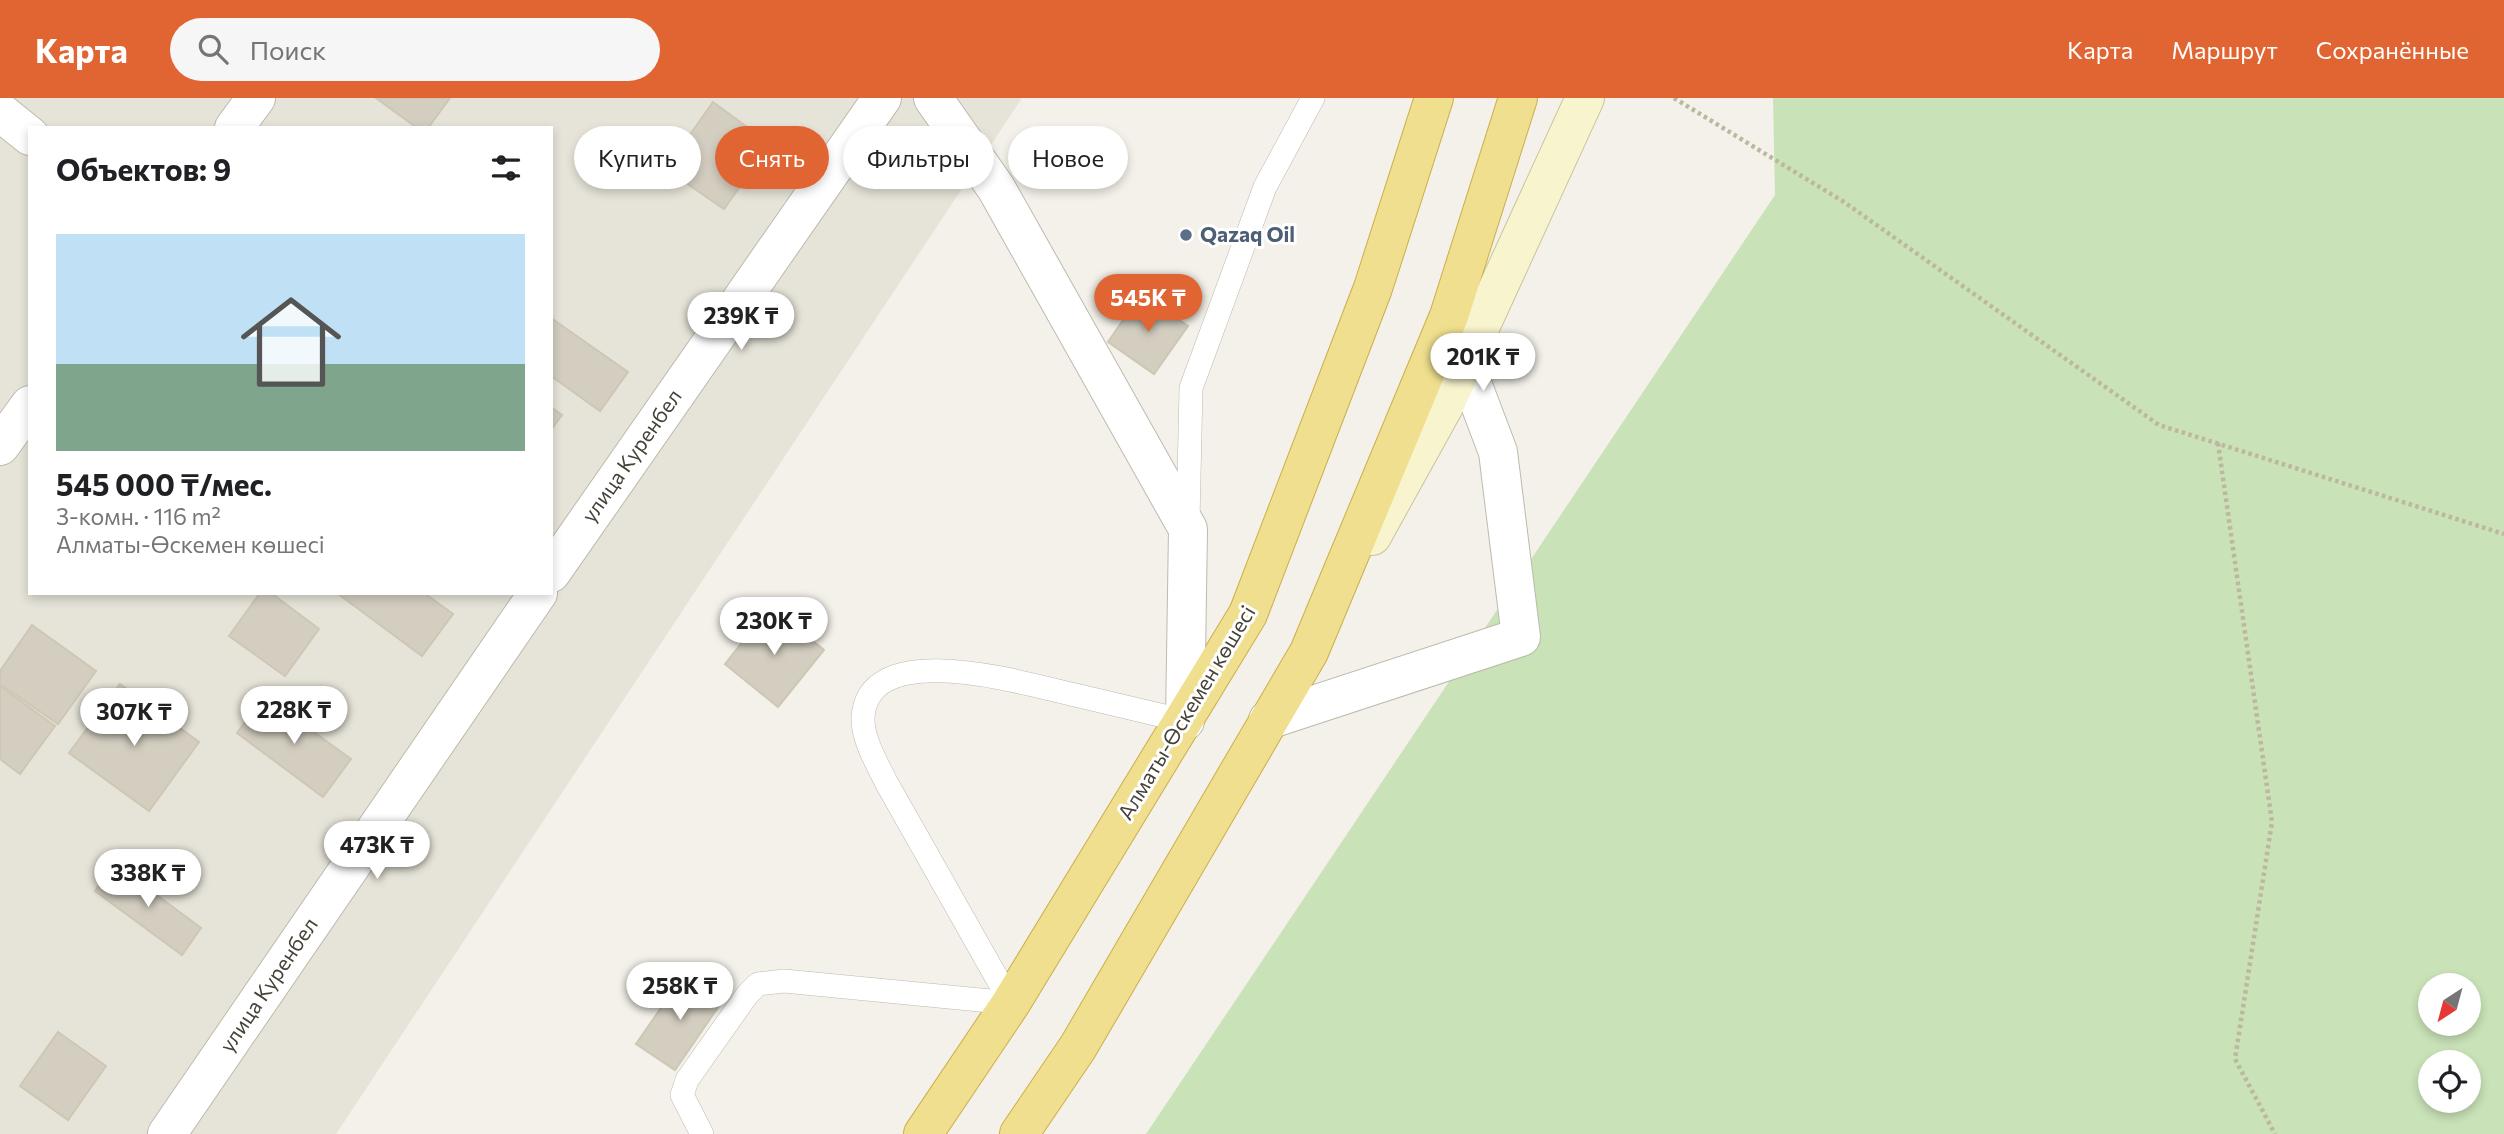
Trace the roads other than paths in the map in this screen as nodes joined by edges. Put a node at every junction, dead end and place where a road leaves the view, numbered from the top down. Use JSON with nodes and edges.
{"nodes":[{"id":1,"x":256,"y":98,"type":"edge"},
{"id":2,"x":882,"y":98,"type":"edge"},
{"id":3,"x":933,"y":98,"type":"edge"},
{"id":4,"x":1313,"y":98,"type":"edge"},
{"id":5,"x":1434,"y":98,"type":"edge"},
{"id":6,"x":1518,"y":98,"type":"edge"},
{"id":7,"x":1585,"y":98,"type":"edge"},
{"id":8,"x":0,"y":112,"type":"edge"},
{"id":9,"x":235,"y":126,"type":"edge"},
{"id":10,"x":28,"y":134,"type":"edge"},
{"id":11,"x":1464,"y":362,"type":"junction"},
{"id":12,"x":28,"y":408,"type":"edge"},
{"id":13,"x":0,"y":446,"type":"edge"},
{"id":14,"x":1188,"y":528,"type":"junction"},
{"id":15,"x":553,"y":570,"type":"edge"},
{"id":16,"x":537,"y":595,"type":"edge"},
{"id":17,"x":1309,"y":652,"type":"junction"},
{"id":18,"x":1268,"y":720,"type":"junction"},
{"id":19,"x":1185,"y":721,"type":"junction"},
{"id":20,"x":1012,"y":1003,"type":"junction"},
{"id":21,"x":167,"y":1134,"type":"edge"},
{"id":22,"x":702,"y":1134,"type":"edge"},
{"id":23,"x":922,"y":1134,"type":"edge"},
{"id":24,"x":1019,"y":1134,"type":"edge"}],
"edges":[{"from":1,"to":9,"type":"street"},
{"from":2,"to":15,"type":"street","name":"улица Куренбел"},
{"from":3,"to":14,"type":"street"},
{"from":4,"to":14,"type":"lane"},
{"from":5,"to":19,"type":"highway","name":"Алматы-Өскемен көшесі"},
{"from":6,"to":17,"type":"highway"},
{"from":7,"to":11,"type":"main road"},
{"from":8,"to":10,"type":"street"},
{"from":11,"to":17,"type":"main road"},
{"from":11,"to":18,"type":"street"},
{"from":12,"to":13,"type":"street"},
{"from":14,"to":19,"type":"street"},
{"from":16,"to":21,"type":"street","name":"улица Куренбел"},
{"from":17,"to":18,"type":"highway"},
{"from":18,"to":24,"type":"highway"},
{"from":19,"to":20,"type":"highway","name":"Алматы-Өскемен көшесі"},
{"from":19,"to":20,"type":"lane"},
{"from":20,"to":22,"type":"lane"},
{"from":20,"to":23,"type":"highway","name":"Алматы-Өскемен көшесі"}]}
